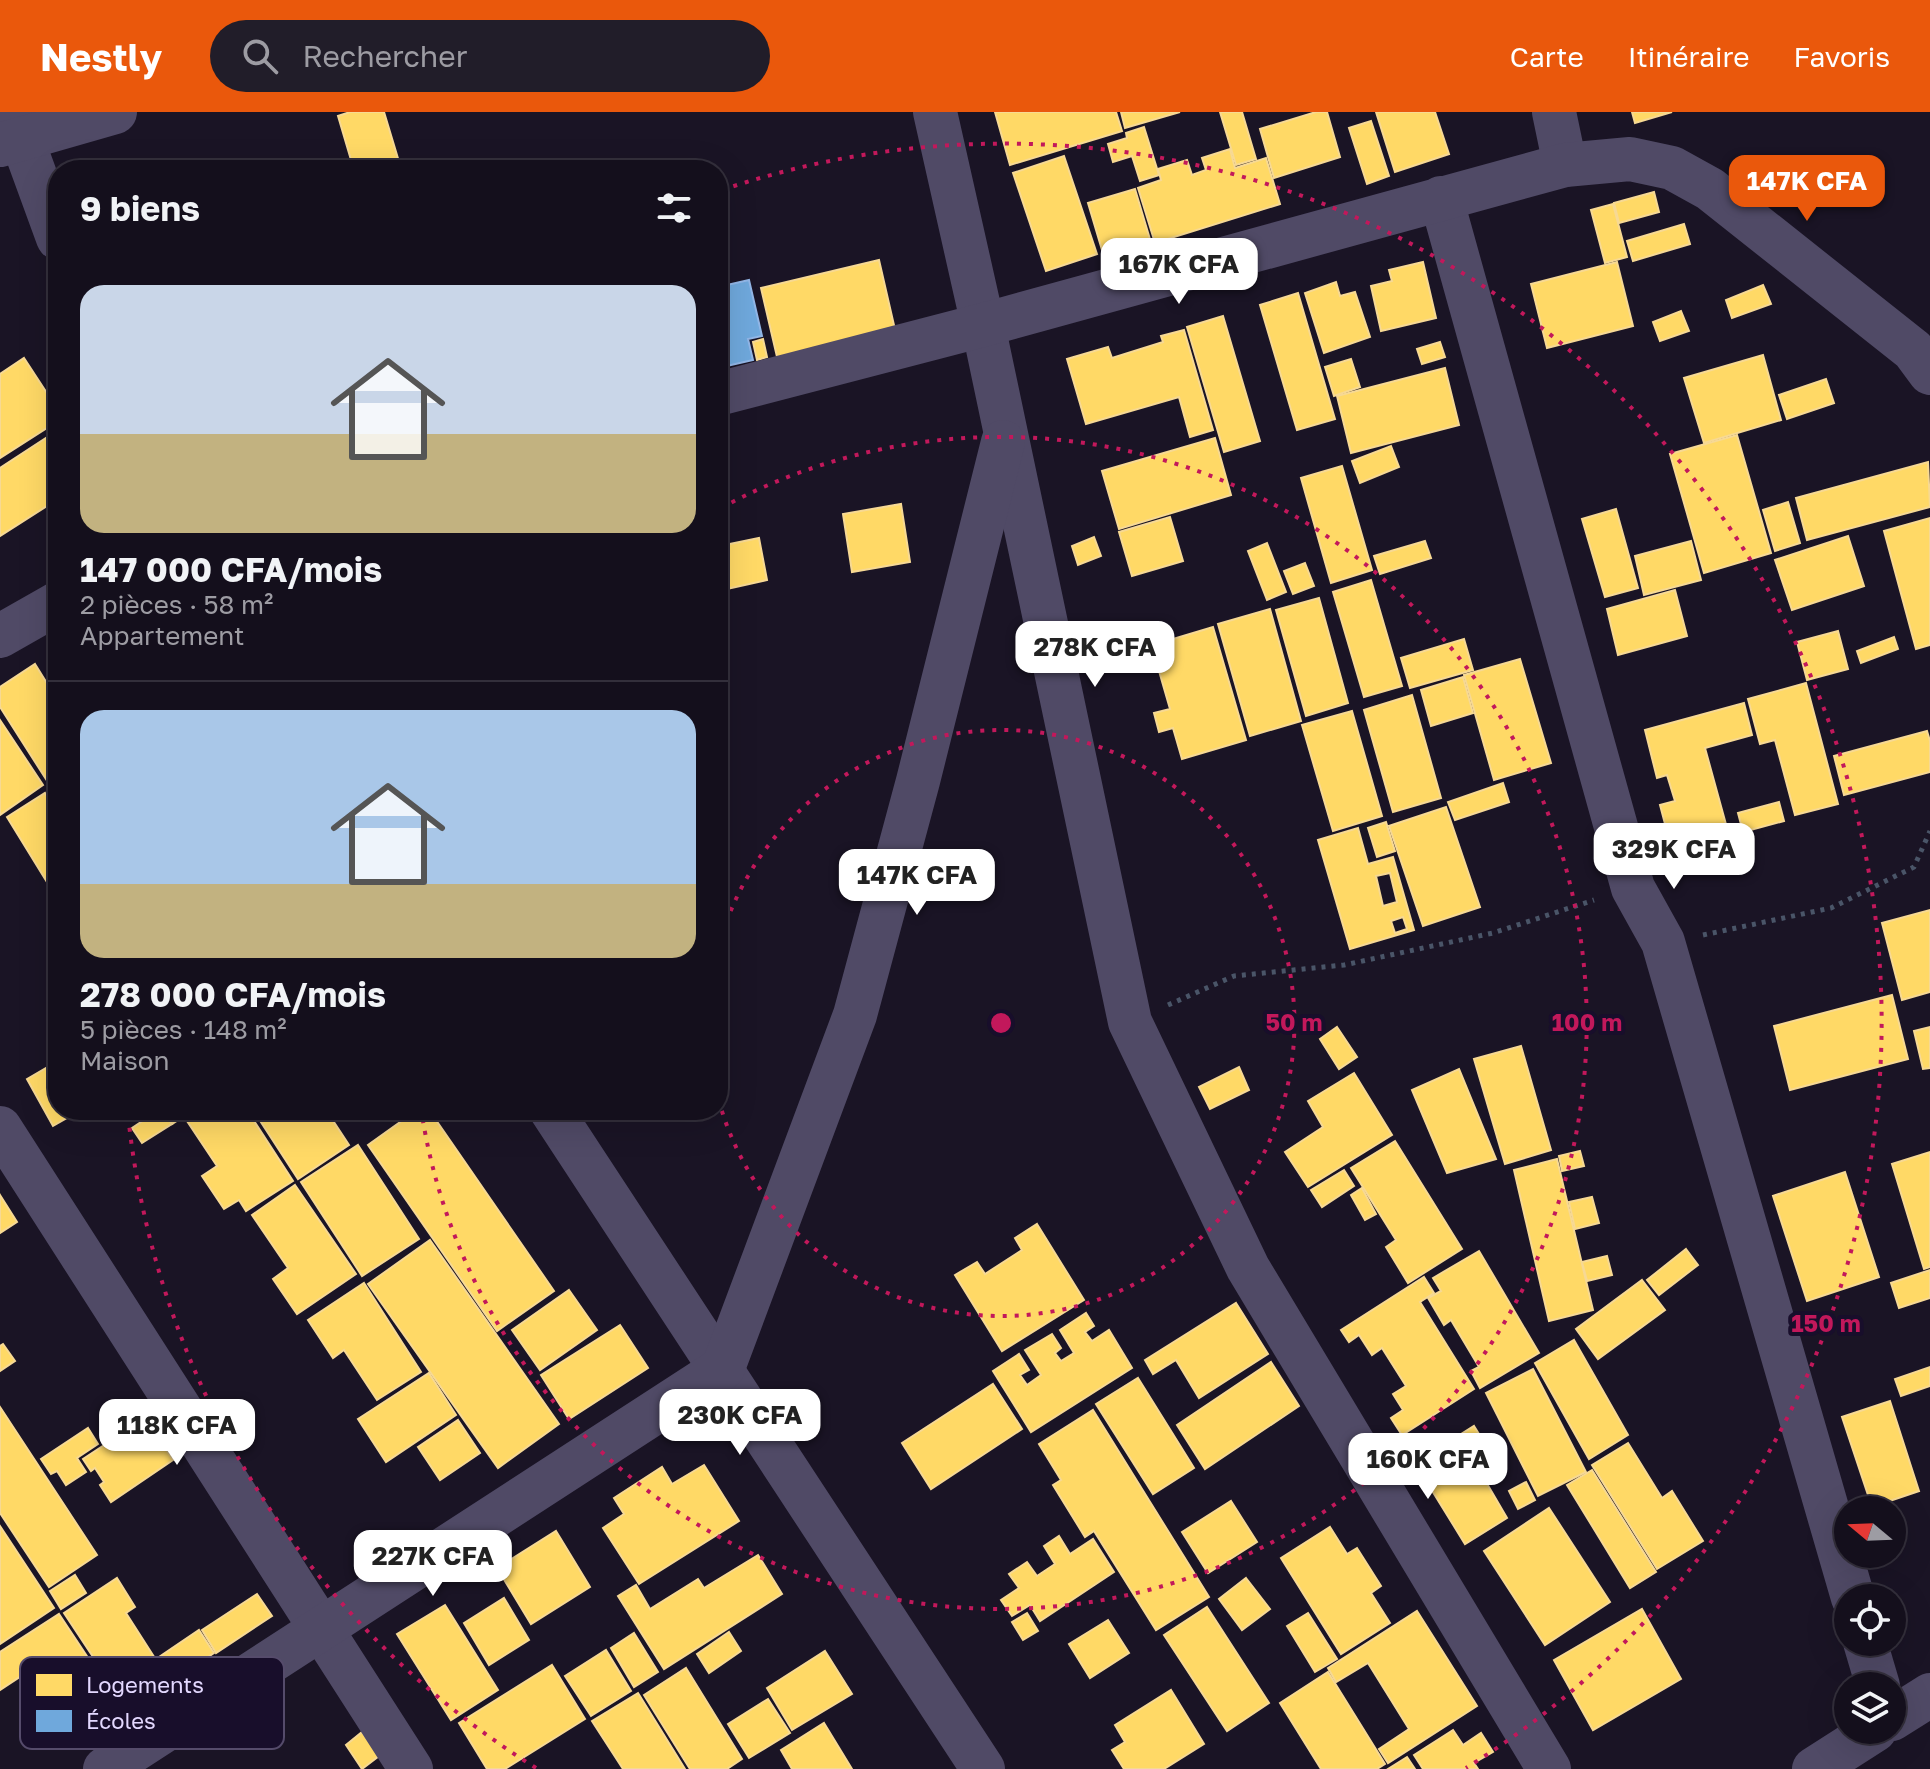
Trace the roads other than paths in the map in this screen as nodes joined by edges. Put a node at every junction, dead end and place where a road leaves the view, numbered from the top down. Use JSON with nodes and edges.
{"nodes":[{"id":1,"x":115,"y":112,"type":"edge"},
{"id":2,"x":935,"y":112,"type":"edge"},
{"id":3,"x":1554,"y":112,"type":"edge"},
{"id":4,"x":11,"y":132,"type":"edge"},
{"id":5,"x":1565,"y":165,"type":"junction"},
{"id":6,"x":1441,"y":198,"type":"junction"},
{"id":7,"x":48,"y":215,"type":"edge"},
{"id":8,"x":983,"y":325,"type":"junction"},
{"id":9,"x":1930,"y":373,"type":"edge"},
{"id":10,"x":728,"y":391,"type":"edge"},
{"id":11,"x":1006,"y":433,"type":"junction"},
{"id":12,"x":48,"y":609,"type":"edge"},
{"id":13,"x":0,"y":636,"type":"edge"},
{"id":14,"x":558,"y":1120,"type":"edge"},
{"id":15,"x":0,"y":1128,"type":"edge"},
{"id":16,"x":723,"y":1368,"type":"junction"},
{"id":17,"x":1849,"y":1584,"type":"edge"},
{"id":18,"x":322,"y":1630,"type":"junction"},
{"id":19,"x":280,"y":1657,"type":"edge"},
{"id":20,"x":1930,"y":1695,"type":"edge"},
{"id":21,"x":1906,"y":1710,"type":"edge"},
{"id":22,"x":1853,"y":1744,"type":"edge"},
{"id":23,"x":136,"y":1749,"type":"edge"},
{"id":24,"x":105,"y":1769,"type":"edge"},
{"id":25,"x":411,"y":1769,"type":"edge"},
{"id":26,"x":983,"y":1769,"type":"edge"},
{"id":27,"x":1549,"y":1769,"type":"edge"},
{"id":28,"x":1814,"y":1769,"type":"edge"}],
"edges":[{"from":1,"to":4,"type":"street"},
{"from":2,"to":8,"type":"street"},
{"from":3,"to":5,"type":"street"},
{"from":4,"to":7,"type":"street"},
{"from":5,"to":6,"type":"street"},
{"from":5,"to":9,"type":"street"},
{"from":6,"to":8,"type":"street"},
{"from":6,"to":17,"type":"street"},
{"from":8,"to":10,"type":"street"},
{"from":8,"to":11,"type":"street"},
{"from":11,"to":16,"type":"street"},
{"from":11,"to":27,"type":"street"},
{"from":12,"to":13,"type":"street"},
{"from":14,"to":16,"type":"street"},
{"from":15,"to":18,"type":"street"},
{"from":16,"to":18,"type":"street"},
{"from":16,"to":26,"type":"street"},
{"from":18,"to":19,"type":"street"},
{"from":18,"to":25,"type":"street"},
{"from":20,"to":21,"type":"street"},
{"from":22,"to":28,"type":"street"},
{"from":23,"to":24,"type":"street"}]}
